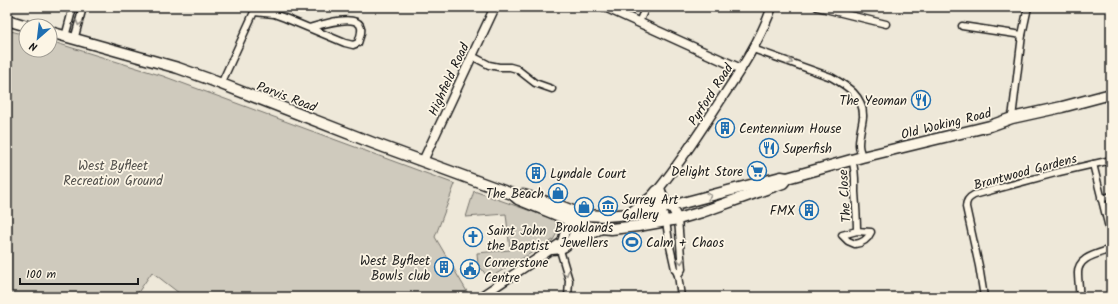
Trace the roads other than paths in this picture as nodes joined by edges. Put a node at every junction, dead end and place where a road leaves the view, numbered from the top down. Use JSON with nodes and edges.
{"nodes":[{"id":1,"x":73,"y":7,"type":"edge"},
{"id":2,"x":83,"y":7,"type":"edge"},
{"id":3,"x":495,"y":7,"type":"edge"},
{"id":4,"x":605,"y":7,"type":"edge"},
{"id":5,"x":646,"y":7,"type":"edge"},
{"id":6,"x":772,"y":7,"type":"edge"},
{"id":7,"x":817,"y":7,"type":"edge"},
{"id":8,"x":1028,"y":7,"type":"edge"},
{"id":9,"x":255,"y":9,"type":"edge"},
{"id":10,"x":7,"y":20,"type":"edge"},
{"id":11,"x":639,"y":22,"type":"junction"},
{"id":12,"x":18,"y":23,"type":"edge"},
{"id":13,"x":886,"y":24,"type":"dead end"},
{"id":14,"x":962,"y":26,"type":"dead end"},
{"id":15,"x":309,"y":28,"type":"junction"},
{"id":16,"x":58,"y":34,"type":"edge"},
{"id":17,"x":1022,"y":35,"type":"junction"},
{"id":18,"x":70,"y":38,"type":"junction"},
{"id":19,"x":753,"y":48,"type":"junction"},
{"id":20,"x":472,"y":56,"type":"junction"},
{"id":21,"x":741,"y":69,"type":"junction"},
{"id":22,"x":221,"y":84,"type":"junction"},
{"id":23,"x":552,"y":89,"type":"dead end"},
{"id":24,"x":1111,"y":94,"type":"edge"},
{"id":25,"x":1012,"y":118,"type":"junction"},
{"id":26,"x":857,"y":159,"type":"junction"},
{"id":27,"x":423,"y":161,"type":"junction"},
{"id":28,"x":1107,"y":161,"type":"dead end"},
{"id":29,"x":1093,"y":164,"type":"junction"},
{"id":30,"x":787,"y":178,"type":"junction"},
{"id":31,"x":658,"y":190,"type":"junction"},
{"id":32,"x":1111,"y":196,"type":"edge"},
{"id":33,"x":1101,"y":199,"type":"junction"},
{"id":34,"x":671,"y":206,"type":"junction"},
{"id":35,"x":660,"y":209,"type":"junction"},
{"id":36,"x":630,"y":214,"type":"junction"},
{"id":37,"x":576,"y":218,"type":"junction"},
{"id":38,"x":678,"y":219,"type":"junction"},
{"id":39,"x":666,"y":221,"type":"junction"},
{"id":40,"x":601,"y":228,"type":"junction"},
{"id":41,"x":857,"y":231,"type":"dead end"},
{"id":42,"x":1111,"y":236,"type":"edge"},
{"id":43,"x":572,"y":240,"type":"junction"},
{"id":44,"x":1111,"y":249,"type":"edge"},
{"id":45,"x":555,"y":250,"type":"junction"},
{"id":46,"x":678,"y":275,"type":"junction"},
{"id":47,"x":480,"y":297,"type":"edge"},
{"id":48,"x":568,"y":297,"type":"edge"},
{"id":49,"x":680,"y":297,"type":"edge"},
{"id":50,"x":984,"y":297,"type":"edge"},
{"id":51,"x":1079,"y":297,"type":"edge"}],
"edges":[{"from":1,"to":18,"type":"street"},
{"from":2,"to":18,"type":"street","one_way":true},
{"from":3,"to":20,"type":"street","name":"Highfield Road"},
{"from":4,"to":11,"type":"street"},
{"from":5,"to":11,"type":"street"},
{"from":6,"to":19,"type":"street","name":"Pyrford Road"},
{"from":7,"to":13,"type":"street"},
{"from":8,"to":17,"type":"street"},
{"from":9,"to":15,"type":"street"},
{"from":9,"to":22,"type":"street"},
{"from":10,"to":12,"type":"main road"},
{"from":11,"to":21,"type":"street"},
{"from":14,"to":17,"type":"street"},
{"from":15,"to":15,"type":"street"},
{"from":16,"to":18,"type":"main road","name":"Parvis Road"},
{"from":17,"to":25,"type":"street"},
{"from":18,"to":22,"type":"main road","name":"Parvis Road"},
{"from":19,"to":21,"type":"street","name":"Pyrford Road"},
{"from":19,"to":26,"type":"street","name":"The Close","one_way":true},
{"from":20,"to":23,"type":"street"},
{"from":20,"to":27,"type":"street","name":"Highfield Road"},
{"from":21,"to":31,"type":"street","name":"Pyrford Road"},
{"from":22,"to":27,"type":"main road","name":"Parvis Road"},
{"from":24,"to":25,"type":"main road","name":"Old Woking Road"},
{"from":25,"to":26,"type":"main road","name":"Old Woking Road"},
{"from":26,"to":30,"type":"main road","name":"Old Woking Road"},
{"from":26,"to":41,"type":"street","name":"The Close"},
{"from":27,"to":37,"type":"main road","name":"Parvis Road"},
{"from":28,"to":29,"type":"street","name":"Brantwood Gardens"},
{"from":29,"to":33,"type":"street","name":"Brantwood Gardens"},
{"from":29,"to":50,"type":"street","name":"Brantwood Gardens"},
{"from":34,"to":30,"type":"main road","name":"Old Woking Road","one_way":true},
{"from":30,"to":38,"type":"main road","name":"Old Woking Road"},
{"from":31,"to":34,"type":"street"},
{"from":31,"to":35,"type":"street"},
{"from":31,"to":36,"type":"main road"},
{"from":32,"to":33,"type":"street"},
{"from":33,"to":42,"type":"street","name":"Brantwood Gardens"},
{"from":34,"to":35,"type":"main road","name":"Old Woking Road"},
{"from":34,"to":38,"type":"street"},
{"from":35,"to":36,"type":"main road","name":"Old Woking Road"},
{"from":35,"to":39,"type":"street"},
{"from":36,"to":37,"type":"main road","name":"Old Woking Road"},
{"from":37,"to":40,"type":"main road","name":"Old Woking Road"},
{"from":37,"to":43,"type":"street"},
{"from":37,"to":45,"type":"street"},
{"from":38,"to":39,"type":"main road","name":"Old Woking Road"},
{"from":38,"to":46,"type":"street","one_way":true},
{"from":39,"to":40,"type":"main road","name":"Old Woking Road"},
{"from":39,"to":46,"type":"street"},
{"from":40,"to":43,"type":"main road"},
{"from":43,"to":45,"type":"street"},
{"from":44,"to":51,"type":"street"},
{"from":45,"to":47,"type":"street"},
{"from":45,"to":48,"type":"street","one_way":true},
{"from":46,"to":49,"type":"street"}]}
